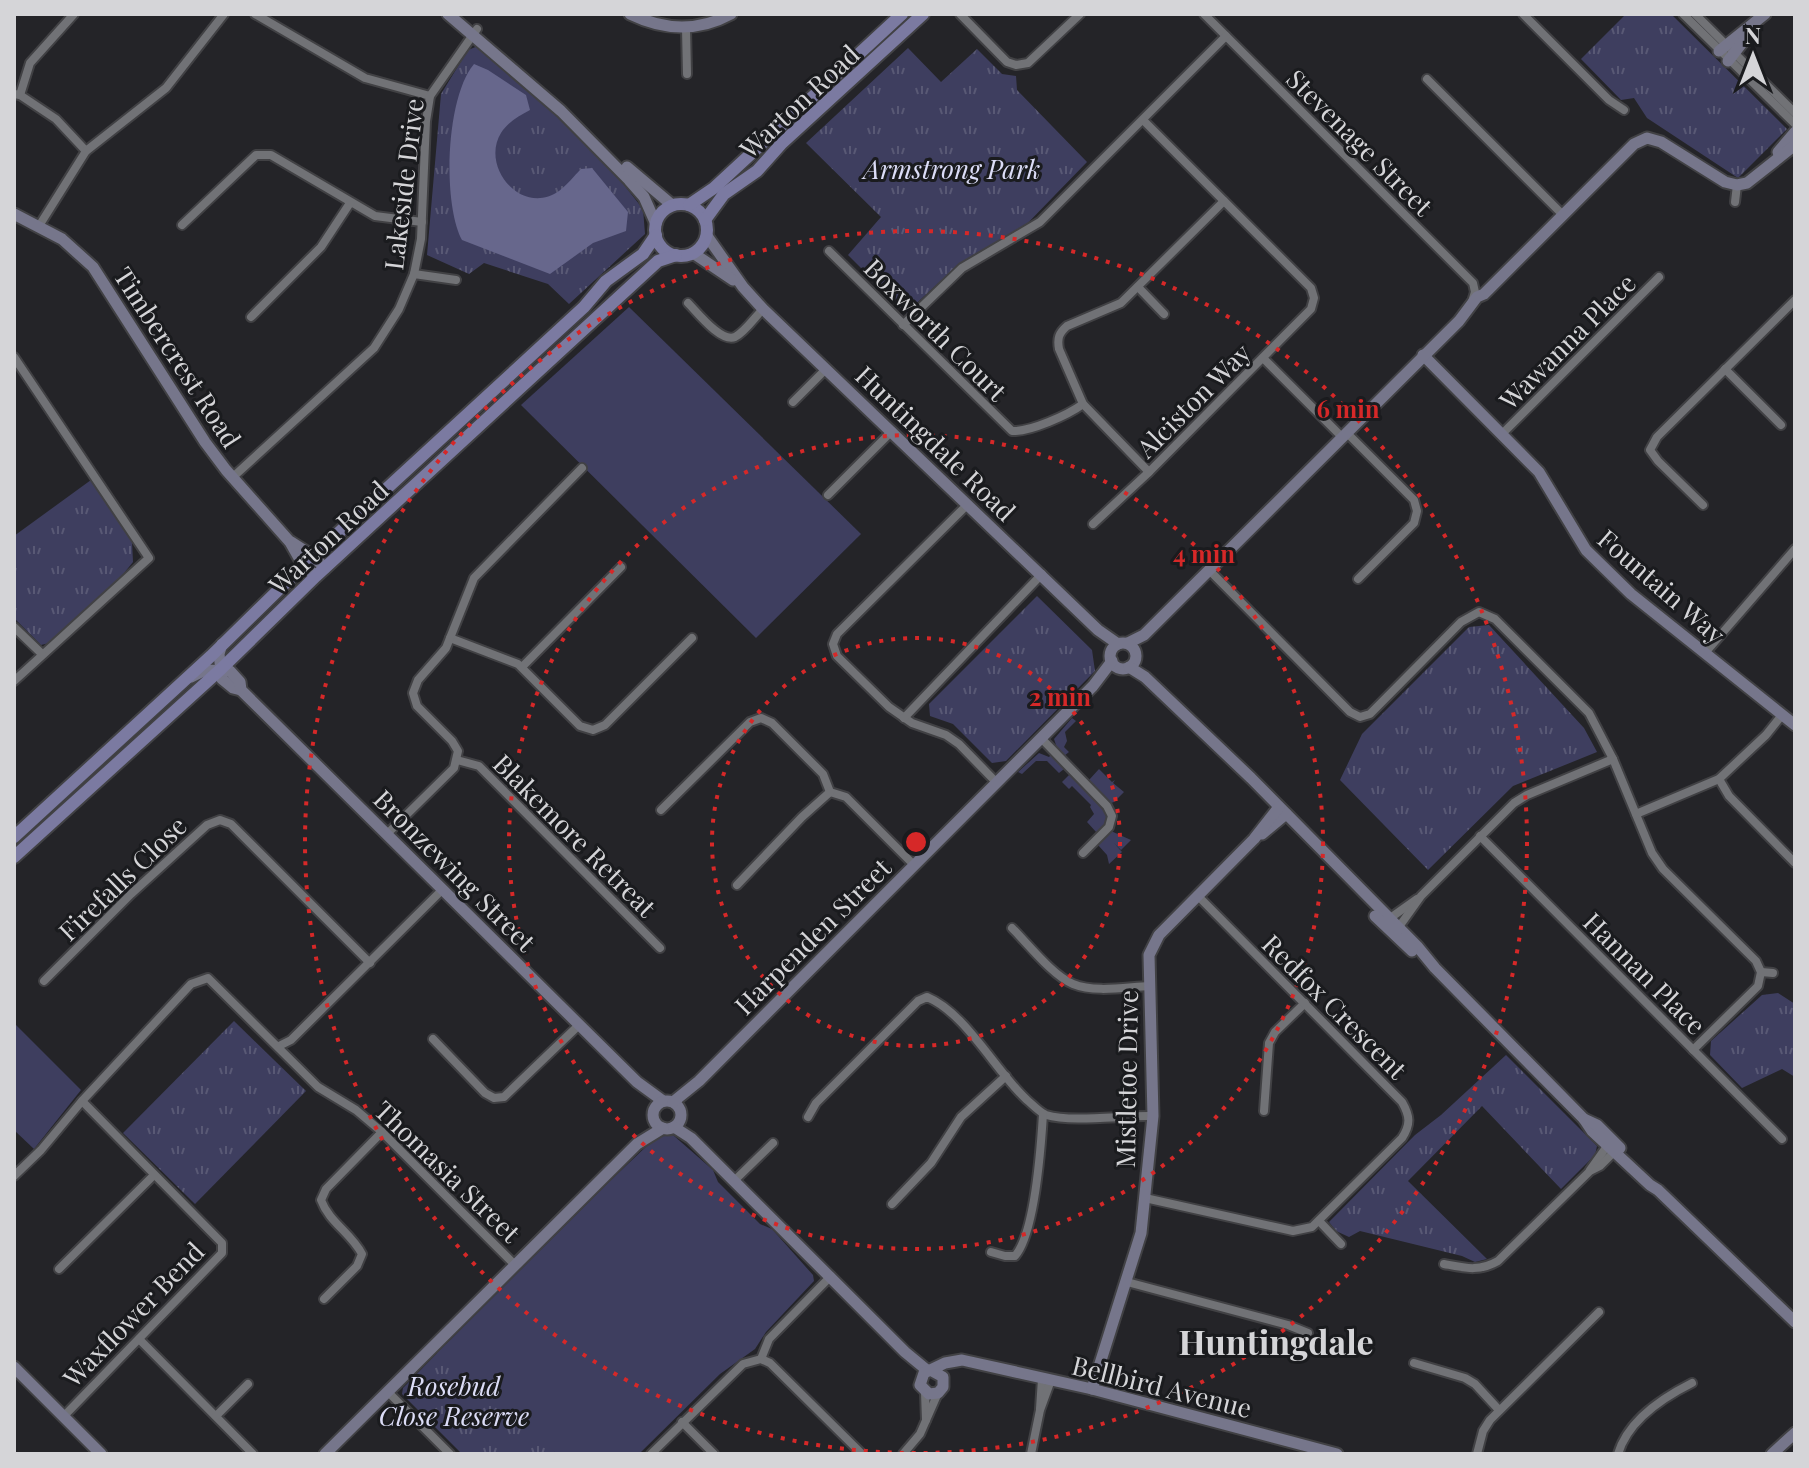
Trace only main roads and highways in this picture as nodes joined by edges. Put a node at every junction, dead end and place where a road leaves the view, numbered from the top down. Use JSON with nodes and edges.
{"nodes":[{"id":1,"x":902,"y":14,"type":"edge"},
{"id":2,"x":923,"y":14,"type":"edge"},
{"id":3,"x":689,"y":205,"type":"junction"},
{"id":4,"x":705,"y":220,"type":"junction"},
{"id":5,"x":656,"y":230,"type":"junction"},
{"id":6,"x":676,"y":255,"type":"junction"},
{"id":7,"x":14,"y":837,"type":"edge"},
{"id":8,"x":14,"y":857,"type":"edge"}],
"edges":[{"from":1,"to":3,"type":"main road","name":"Warton Road"},
{"from":2,"to":4,"type":"main road","name":"Warton Road"},
{"from":3,"to":4,"type":"main road"},
{"from":3,"to":5,"type":"main road","name":"Warton Road"},
{"from":4,"to":6,"type":"main road","name":"Warton Road"},
{"from":5,"to":6,"type":"main road"},
{"from":5,"to":7,"type":"main road","name":"Warton Road"},
{"from":6,"to":8,"type":"main road","name":"Warton Road"}]}
